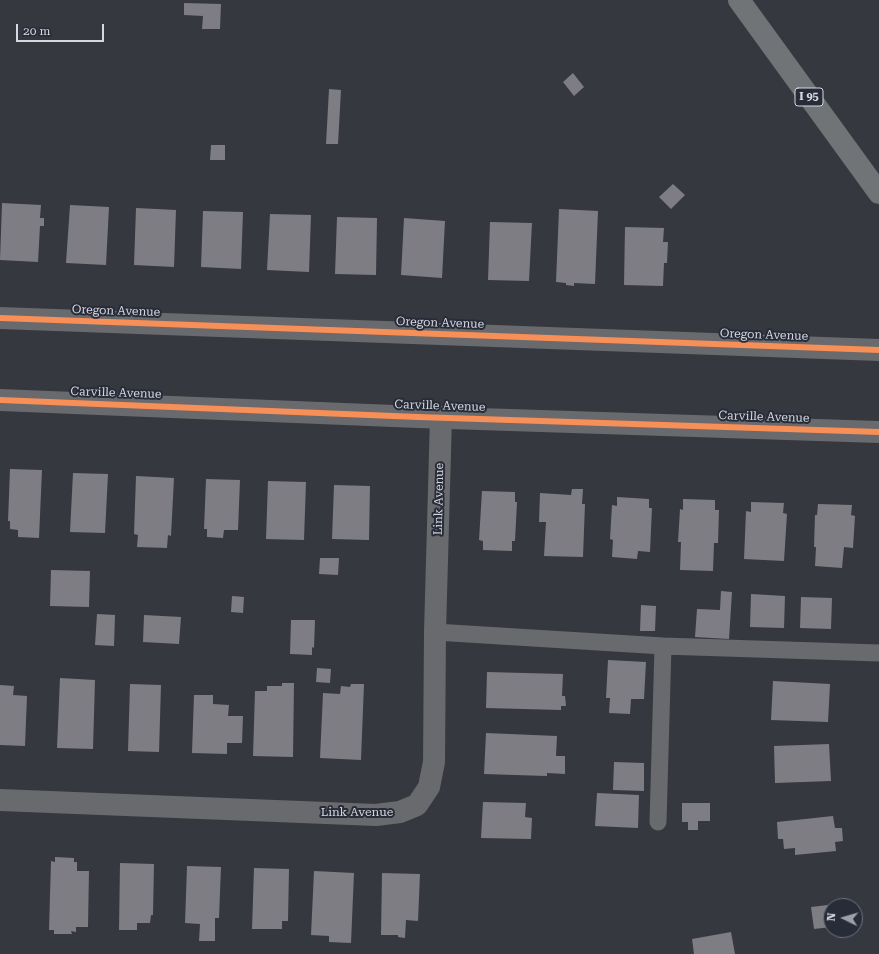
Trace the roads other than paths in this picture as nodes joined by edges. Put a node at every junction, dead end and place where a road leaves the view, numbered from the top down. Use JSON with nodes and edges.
{"nodes":[{"id":1,"x":739,"y":0,"type":"edge"},
{"id":2,"x":879,"y":193,"type":"edge"},
{"id":3,"x":0,"y":318,"type":"edge"},
{"id":4,"x":879,"y":350,"type":"edge"},
{"id":5,"x":0,"y":400,"type":"edge"},
{"id":6,"x":441,"y":417,"type":"junction"},
{"id":7,"x":879,"y":432,"type":"edge"},
{"id":8,"x":435,"y":632,"type":"junction"},
{"id":9,"x":663,"y":646,"type":"junction"},
{"id":10,"x":879,"y":654,"type":"edge"},
{"id":11,"x":0,"y":800,"type":"edge"},
{"id":12,"x":658,"y":822,"type":"dead end"}],
"edges":[{"from":1,"to":2,"type":"highway","number":"I 95"},
{"from":3,"to":4,"type":"street","name":"Oregon Avenue"},
{"from":5,"to":6,"type":"street","name":"Carville Avenue"},
{"from":6,"to":7,"type":"street","name":"Carville Avenue"},
{"from":6,"to":8,"type":"street","name":"Link Avenue"},
{"from":8,"to":9,"type":"lane"},
{"from":8,"to":11,"type":"street","name":"Link Avenue"},
{"from":9,"to":10,"type":"lane"},
{"from":9,"to":12,"type":"lane"}]}
